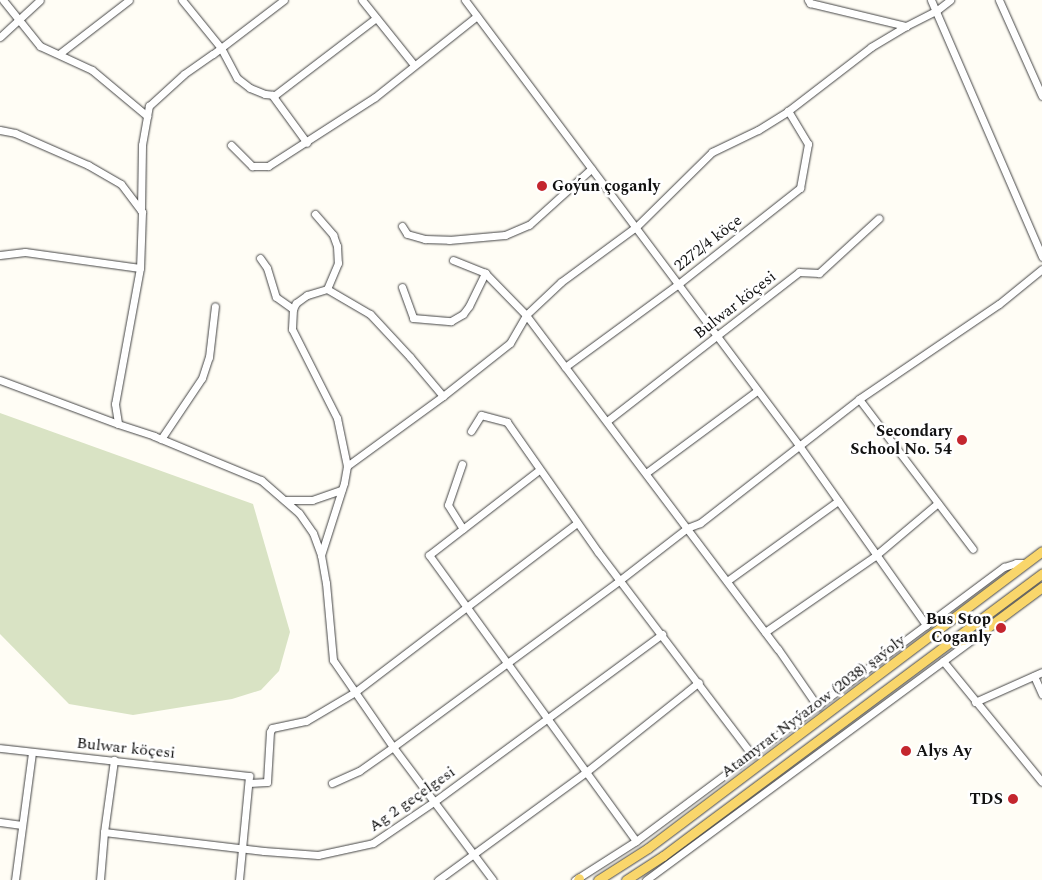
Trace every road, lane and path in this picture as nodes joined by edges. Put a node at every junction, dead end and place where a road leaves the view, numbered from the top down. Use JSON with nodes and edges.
{"nodes":[{"id":1,"x":3,"y":0,"type":"edge"},
{"id":2,"x":40,"y":0,"type":"edge"},
{"id":3,"x":129,"y":0,"type":"edge"},
{"id":4,"x":182,"y":0,"type":"edge"},
{"id":5,"x":284,"y":0,"type":"edge"},
{"id":6,"x":362,"y":0,"type":"edge"},
{"id":7,"x":465,"y":0,"type":"edge"},
{"id":8,"x":808,"y":0,"type":"edge"},
{"id":9,"x":931,"y":0,"type":"edge"},
{"id":10,"x":950,"y":0,"type":"edge"},
{"id":11,"x":999,"y":0,"type":"edge"},
{"id":12,"x":936,"y":11,"type":"junction"},
{"id":13,"x":477,"y":16,"type":"junction"},
{"id":14,"x":376,"y":18,"type":"junction"},
{"id":15,"x":17,"y":20,"type":"junction"},
{"id":16,"x":906,"y":26,"type":"junction"},
{"id":17,"x":0,"y":37,"type":"edge"},
{"id":18,"x":221,"y":48,"type":"junction"},
{"id":19,"x":58,"y":54,"type":"junction"},
{"id":20,"x":414,"y":65,"type":"junction"},
{"id":21,"x":272,"y":94,"type":"junction"},
{"id":22,"x":1042,"y":96,"type":"edge"},
{"id":23,"x":788,"y":111,"type":"junction"},
{"id":24,"x":147,"y":116,"type":"junction"},
{"id":25,"x":0,"y":130,"type":"edge"},
{"id":26,"x":307,"y":143,"type":"junction"},
{"id":27,"x":231,"y":145,"type":"dead end"},
{"id":28,"x":591,"y":169,"type":"junction"},
{"id":29,"x":141,"y":210,"type":"junction"},
{"id":30,"x":315,"y":214,"type":"dead end"},
{"id":31,"x":879,"y":218,"type":"dead end"},
{"id":32,"x":402,"y":226,"type":"dead end"},
{"id":33,"x":636,"y":227,"type":"junction"},
{"id":34,"x":0,"y":255,"type":"edge"},
{"id":35,"x":1042,"y":257,"type":"edge"},
{"id":36,"x":260,"y":258,"type":"dead end"},
{"id":37,"x":453,"y":260,"type":"dead end"},
{"id":38,"x":140,"y":268,"type":"junction"},
{"id":39,"x":1042,"y":269,"type":"edge"},
{"id":40,"x":485,"y":273,"type":"junction"},
{"id":41,"x":677,"y":285,"type":"junction"},
{"id":42,"x":402,"y":287,"type":"dead end"},
{"id":43,"x":327,"y":289,"type":"junction"},
{"id":44,"x":215,"y":306,"type":"dead end"},
{"id":45,"x":293,"y":309,"type":"junction"},
{"id":46,"x":526,"y":315,"type":"junction"},
{"id":47,"x":716,"y":337,"type":"junction"},
{"id":48,"x":565,"y":366,"type":"junction"},
{"id":49,"x":0,"y":380,"type":"edge"},
{"id":50,"x":756,"y":391,"type":"junction"},
{"id":51,"x":443,"y":396,"type":"junction"},
{"id":52,"x":859,"y":399,"type":"junction"},
{"id":53,"x":606,"y":421,"type":"junction"},
{"id":54,"x":118,"y":424,"type":"junction"},
{"id":55,"x":470,"y":431,"type":"dead end"},
{"id":56,"x":161,"y":439,"type":"junction"},
{"id":57,"x":798,"y":444,"type":"junction"},
{"id":58,"x":462,"y":464,"type":"dead end"},
{"id":59,"x":346,"y":466,"type":"junction"},
{"id":60,"x":539,"y":470,"type":"junction"},
{"id":61,"x":646,"y":473,"type":"junction"},
{"id":62,"x":341,"y":490,"type":"junction"},
{"id":63,"x":285,"y":500,"type":"junction"},
{"id":64,"x":838,"y":501,"type":"junction"},
{"id":65,"x":938,"y":503,"type":"junction"},
{"id":66,"x":577,"y":523,"type":"junction"},
{"id":67,"x":687,"y":528,"type":"junction"},
{"id":68,"x":463,"y":529,"type":"junction"},
{"id":69,"x":973,"y":549,"type":"dead end"},
{"id":70,"x":1042,"y":551,"type":"edge"},
{"id":71,"x":321,"y":555,"type":"junction"},
{"id":72,"x":875,"y":556,"type":"junction"},
{"id":73,"x":1027,"y":563,"type":"junction"},
{"id":74,"x":1042,"y":572,"type":"edge"},
{"id":75,"x":620,"y":580,"type":"junction"},
{"id":76,"x":727,"y":581,"type":"junction"},
{"id":77,"x":1029,"y":584,"type":"junction"},
{"id":78,"x":1042,"y":587,"type":"edge"},
{"id":79,"x":1019,"y":604,"type":"junction"},
{"id":80,"x":466,"y":606,"type":"junction"},
{"id":81,"x":926,"y":625,"type":"junction"},
{"id":82,"x":765,"y":632,"type":"junction"},
{"id":83,"x":662,"y":634,"type":"junction"},
{"id":84,"x":975,"y":638,"type":"junction"},
{"id":85,"x":947,"y":644,"type":"junction"},
{"id":86,"x":943,"y":661,"type":"junction"},
{"id":87,"x":508,"y":663,"type":"junction"},
{"id":88,"x":1042,"y":672,"type":"edge"},
{"id":89,"x":1034,"y":676,"type":"junction"},
{"id":90,"x":699,"y":682,"type":"junction"},
{"id":91,"x":355,"y":692,"type":"junction"},
{"id":92,"x":1042,"y":694,"type":"edge"},
{"id":93,"x":975,"y":702,"type":"junction"},
{"id":94,"x":818,"y":707,"type":"junction"},
{"id":95,"x":547,"y":718,"type":"junction"},
{"id":96,"x":393,"y":746,"type":"junction"},
{"id":97,"x":0,"y":748,"type":"edge"},
{"id":98,"x":32,"y":752,"type":"junction"},
{"id":99,"x":752,"y":755,"type":"junction"},
{"id":100,"x":114,"y":760,"type":"junction"},
{"id":101,"x":586,"y":772,"type":"junction"},
{"id":102,"x":249,"y":779,"type":"junction"},
{"id":103,"x":1042,"y":782,"type":"edge"},
{"id":104,"x":332,"y":783,"type":"dead end"},
{"id":105,"x":435,"y":801,"type":"junction"},
{"id":106,"x":0,"y":822,"type":"edge"},
{"id":107,"x":22,"y":824,"type":"junction"},
{"id":108,"x":104,"y":832,"type":"junction"},
{"id":109,"x":636,"y":841,"type":"junction"},
{"id":110,"x":244,"y":849,"type":"junction"},
{"id":111,"x":475,"y":854,"type":"junction"},
{"id":112,"x":648,"y":866,"type":"junction"},
{"id":113,"x":577,"y":879,"type":"edge"},
{"id":114,"x":15,"y":880,"type":"edge"},
{"id":115,"x":100,"y":880,"type":"edge"},
{"id":116,"x":239,"y":880,"type":"edge"},
{"id":117,"x":438,"y":880,"type":"edge"},
{"id":118,"x":492,"y":880,"type":"edge"},
{"id":119,"x":598,"y":880,"type":"edge"},
{"id":120,"x":626,"y":880,"type":"edge"},
{"id":121,"x":642,"y":880,"type":"edge"},
{"id":122,"x":646,"y":880,"type":"edge"}],
"edges":[{"from":1,"to":15,"type":"street"},
{"from":2,"to":15,"type":"street"},
{"from":3,"to":19,"type":"street"},
{"from":4,"to":18,"type":"street"},
{"from":5,"to":18,"type":"street"},
{"from":6,"to":14,"type":"street"},
{"from":7,"to":13,"type":"street"},
{"from":8,"to":16,"type":"street"},
{"from":9,"to":12,"type":"street"},
{"from":10,"to":12,"type":"street"},
{"from":11,"to":22,"type":"street"},
{"from":12,"to":16,"type":"street"},
{"from":12,"to":35,"type":"street"},
{"from":13,"to":20,"type":"street"},
{"from":13,"to":28,"type":"street"},
{"from":14,"to":20,"type":"street"},
{"from":14,"to":21,"type":"street"},
{"from":15,"to":17,"type":"street"},
{"from":15,"to":19,"type":"street"},
{"from":16,"to":23,"type":"street"},
{"from":18,"to":21,"type":"street"},
{"from":18,"to":24,"type":"street"},
{"from":19,"to":24,"type":"street"},
{"from":20,"to":26,"type":"street"},
{"from":21,"to":26,"type":"street"},
{"from":23,"to":33,"type":"street"},
{"from":23,"to":41,"type":"street","name":"2272/4 köçe"},
{"from":24,"to":29,"type":"street"},
{"from":25,"to":29,"type":"street"},
{"from":26,"to":27,"type":"street"},
{"from":28,"to":32,"type":"street"},
{"from":28,"to":33,"type":"street"},
{"from":29,"to":38,"type":"street"},
{"from":30,"to":43,"type":"street"},
{"from":31,"to":47,"type":"street","name":"Bulwar köçesi"},
{"from":33,"to":41,"type":"street"},
{"from":33,"to":46,"type":"street"},
{"from":34,"to":38,"type":"street"},
{"from":36,"to":45,"type":"street"},
{"from":37,"to":40,"type":"street"},
{"from":38,"to":54,"type":"street"},
{"from":39,"to":52,"type":"street"},
{"from":40,"to":42,"type":"street"},
{"from":40,"to":46,"type":"street"},
{"from":41,"to":47,"type":"street"},
{"from":41,"to":48,"type":"street","name":"2272/4 köçe"},
{"from":43,"to":45,"type":"street"},
{"from":43,"to":51,"type":"street"},
{"from":44,"to":56,"type":"street"},
{"from":45,"to":59,"type":"street"},
{"from":46,"to":48,"type":"street"},
{"from":46,"to":51,"type":"street"},
{"from":47,"to":50,"type":"street"},
{"from":47,"to":53,"type":"street","name":"Bulwar köçesi"},
{"from":48,"to":53,"type":"street"},
{"from":49,"to":54,"type":"street"},
{"from":50,"to":57,"type":"street"},
{"from":50,"to":61,"type":"street"},
{"from":51,"to":59,"type":"street"},
{"from":52,"to":57,"type":"street"},
{"from":52,"to":65,"type":"street"},
{"from":53,"to":61,"type":"street"},
{"from":54,"to":56,"type":"street"},
{"from":55,"to":60,"type":"street"},
{"from":56,"to":63,"type":"street"},
{"from":57,"to":64,"type":"street"},
{"from":57,"to":67,"type":"street"},
{"from":58,"to":68,"type":"street"},
{"from":59,"to":62,"type":"street"},
{"from":60,"to":66,"type":"street"},
{"from":60,"to":68,"type":"street"},
{"from":61,"to":67,"type":"street"},
{"from":62,"to":63,"type":"street"},
{"from":62,"to":71,"type":"street"},
{"from":63,"to":71,"type":"street"},
{"from":64,"to":72,"type":"street"},
{"from":64,"to":76,"type":"street"},
{"from":65,"to":69,"type":"street"},
{"from":65,"to":72,"type":"street"},
{"from":66,"to":75,"type":"street"},
{"from":66,"to":80,"type":"street"},
{"from":67,"to":75,"type":"street"},
{"from":67,"to":76,"type":"street"},
{"from":68,"to":80,"type":"street"},
{"from":70,"to":73,"type":"main road","name":"Atamyrat Nyýazow (2038) şaýoly"},
{"from":71,"to":91,"type":"street"},
{"from":72,"to":81,"type":"street"},
{"from":72,"to":82,"type":"street"},
{"from":73,"to":81,"type":"street"},
{"from":73,"to":119,"type":"main road","name":"Atamyrat Nyýazow (2038) şaýoly"},
{"from":74,"to":77,"type":"main road","name":"Atamyrat Nyýazow (2038) şaýoly"},
{"from":75,"to":83,"type":"street"},
{"from":75,"to":87,"type":"street"},
{"from":76,"to":82,"type":"street"},
{"from":77,"to":79,"type":"main road"},
{"from":77,"to":85,"type":"main road","name":"Atamyrat Nyýazow (2038) şaýoly"},
{"from":78,"to":79,"type":"main road"},
{"from":79,"to":84,"type":"main road"},
{"from":80,"to":87,"type":"street"},
{"from":80,"to":91,"type":"street"},
{"from":81,"to":94,"type":"street"},
{"from":82,"to":94,"type":"street"},
{"from":83,"to":90,"type":"street"},
{"from":83,"to":95,"type":"street","name":"Ag 2 geçelgesi"},
{"from":84,"to":85,"type":"main road"},
{"from":84,"to":86,"type":"street"},
{"from":85,"to":112,"type":"main road","name":"Atamyrat Nyýazow (2038) şaýoly"},
{"from":86,"to":93,"type":"street"},
{"from":86,"to":122,"type":"street"},
{"from":87,"to":95,"type":"street"},
{"from":87,"to":96,"type":"street"},
{"from":88,"to":89,"type":"street"},
{"from":89,"to":92,"type":"street"},
{"from":89,"to":93,"type":"street"},
{"from":90,"to":99,"type":"street"},
{"from":90,"to":101,"type":"street"},
{"from":91,"to":96,"type":"street"},
{"from":91,"to":102,"type":"street"},
{"from":93,"to":103,"type":"street"},
{"from":94,"to":99,"type":"street"},
{"from":95,"to":101,"type":"street"},
{"from":95,"to":105,"type":"street","name":"Ag 2 geçelgesi"},
{"from":96,"to":104,"type":"street"},
{"from":96,"to":105,"type":"street"},
{"from":97,"to":98,"type":"street","name":"Bulwar köçesi"},
{"from":98,"to":100,"type":"street","name":"Bulwar köçesi"},
{"from":98,"to":107,"type":"street"},
{"from":99,"to":109,"type":"street"},
{"from":100,"to":102,"type":"street","name":"Bulwar köçesi"},
{"from":100,"to":108,"type":"street"},
{"from":101,"to":109,"type":"street"},
{"from":101,"to":111,"type":"street"},
{"from":102,"to":110,"type":"street"},
{"from":105,"to":110,"type":"street","name":"Ag 2 geçelgesi"},
{"from":105,"to":111,"type":"street"},
{"from":106,"to":107,"type":"street"},
{"from":107,"to":114,"type":"street"},
{"from":108,"to":110,"type":"street","name":"Ag 2 geçelgesi"},
{"from":108,"to":115,"type":"street"},
{"from":109,"to":113,"type":"street"},
{"from":110,"to":116,"type":"street"},
{"from":111,"to":117,"type":"street"},
{"from":111,"to":118,"type":"street"},
{"from":112,"to":120,"type":"main road","name":"Atamyrat Nyýazow (2038) şaýoly"},
{"from":112,"to":121,"type":"main road"}]}
